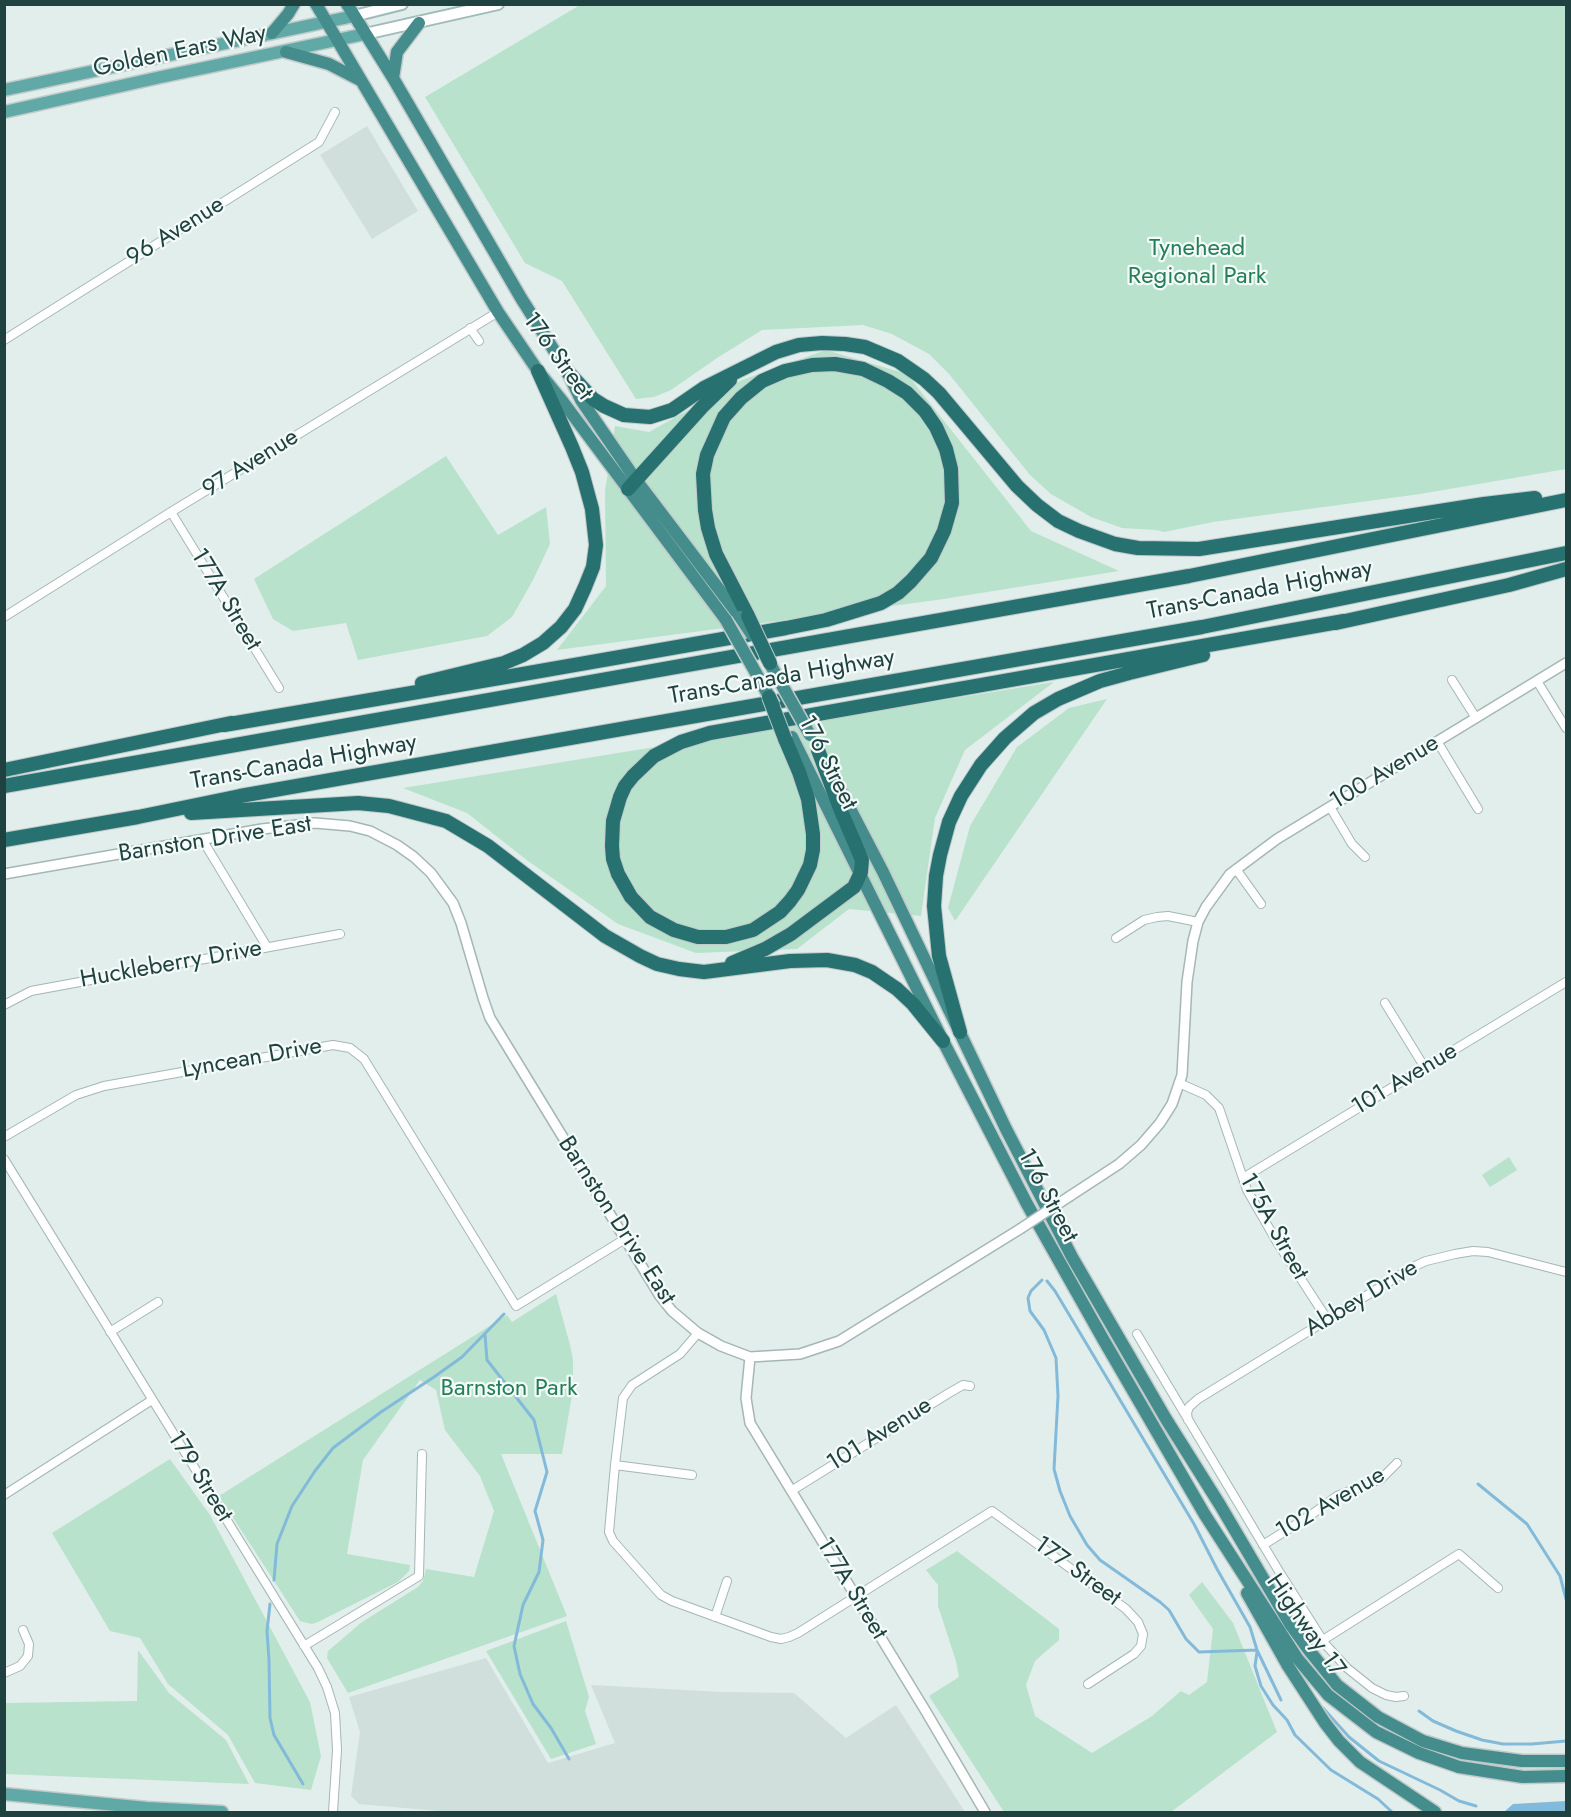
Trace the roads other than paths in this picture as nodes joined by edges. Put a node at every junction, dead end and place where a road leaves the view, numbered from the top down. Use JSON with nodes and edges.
{"nodes":[{"id":1,"x":294,"y":4,"type":"edge"},
{"id":2,"x":316,"y":4,"type":"edge"},
{"id":3,"x":347,"y":4,"type":"edge"},
{"id":4,"x":402,"y":4,"type":"edge"},
{"id":5,"x":498,"y":4,"type":"edge"},
{"id":6,"x":354,"y":16,"type":"junction"},
{"id":7,"x":326,"y":22,"type":"junction"},
{"id":8,"x":419,"y":23,"type":"junction"},
{"id":9,"x":272,"y":33,"type":"junction"},
{"id":10,"x":365,"y":34,"type":"junction"},
{"id":11,"x":337,"y":40,"type":"junction"},
{"id":12,"x":286,"y":52,"type":"junction"},
{"id":13,"x":393,"y":78,"type":"junction"},
{"id":14,"x":361,"y":80,"type":"junction"},
{"id":15,"x":4,"y":90,"type":"edge"},
{"id":16,"x":4,"y":112,"type":"edge"},
{"id":17,"x":334,"y":112,"type":"dead end"},
{"id":18,"x":498,"y":312,"type":"junction"},
{"id":19,"x":471,"y":328,"type":"junction"},
{"id":20,"x":4,"y":339,"type":"edge"},
{"id":21,"x":479,"y":341,"type":"dead end"},
{"id":22,"x":750,"y":363,"type":"junction"},
{"id":23,"x":538,"y":371,"type":"junction"},
{"id":24,"x":567,"y":371,"type":"junction"},
{"id":25,"x":632,"y":485,"type":"junction"},
{"id":26,"x":1566,"y":495,"type":"edge"},
{"id":27,"x":1566,"y":500,"type":"edge"},
{"id":28,"x":171,"y":512,"type":"junction"},
{"id":29,"x":1566,"y":553,"type":"edge"},
{"id":30,"x":1566,"y":569,"type":"edge"},
{"id":31,"x":744,"y":616,"type":"junction"},
{"id":32,"x":4,"y":617,"type":"edge"},
{"id":33,"x":1344,"y":621,"type":"junction"},
{"id":34,"x":770,"y":663,"type":"joint"},
{"id":35,"x":1566,"y":663,"type":"edge"},
{"id":36,"x":1452,"y":680,"type":"dead end"},
{"id":37,"x":1537,"y":681,"type":"junction"},
{"id":38,"x":279,"y":688,"type":"dead end"},
{"id":39,"x":769,"y":697,"type":"joint"},
{"id":40,"x":1476,"y":718,"type":"junction"},
{"id":41,"x":224,"y":725,"type":"junction"},
{"id":42,"x":1566,"y":728,"type":"edge"},
{"id":43,"x":789,"y":738,"type":"junction"},
{"id":44,"x":1437,"y":741,"type":"junction"},
{"id":45,"x":818,"y":750,"type":"junction"},
{"id":46,"x":4,"y":770,"type":"edge"},
{"id":47,"x":4,"y":786,"type":"edge"},
{"id":48,"x":1329,"y":807,"type":"junction"},
{"id":49,"x":1478,"y":809,"type":"dead end"},
{"id":50,"x":138,"y":817,"type":"junction"},
{"id":51,"x":202,"y":839,"type":"junction"},
{"id":52,"x":4,"y":840,"type":"edge"},
{"id":53,"x":1365,"y":857,"type":"dead end"},
{"id":54,"x":1236,"y":869,"type":"junction"},
{"id":55,"x":4,"y":874,"type":"edge"},
{"id":56,"x":860,"y":875,"type":"junction"},
{"id":57,"x":1213,"y":896,"type":"joint"},
{"id":58,"x":1261,"y":904,"type":"dead end"},
{"id":59,"x":1198,"y":921,"type":"junction"},
{"id":60,"x":340,"y":933,"type":"dead end"},
{"id":61,"x":1116,"y":938,"type":"dead end"},
{"id":62,"x":267,"y":947,"type":"junction"},
{"id":63,"x":704,"y":972,"type":"junction"},
{"id":64,"x":1566,"y":982,"type":"edge"},
{"id":65,"x":1385,"y":1003,"type":"dead end"},
{"id":66,"x":4,"y":1005,"type":"edge"},
{"id":67,"x":960,"y":1032,"type":"junction"},
{"id":68,"x":943,"y":1041,"type":"junction"},
{"id":69,"x":1425,"y":1068,"type":"junction"},
{"id":70,"x":1179,"y":1083,"type":"junction"},
{"id":71,"x":4,"y":1137,"type":"edge"},
{"id":72,"x":4,"y":1159,"type":"edge"},
{"id":73,"x":1244,"y":1178,"type":"junction"},
{"id":74,"x":625,"y":1239,"type":"junction"},
{"id":75,"x":1566,"y":1272,"type":"edge"},
{"id":76,"x":158,"y":1302,"type":"dead end"},
{"id":77,"x":1327,"y":1319,"type":"junction"},
{"id":78,"x":110,"y":1332,"type":"junction"},
{"id":79,"x":698,"y":1333,"type":"junction"},
{"id":80,"x":1137,"y":1334,"type":"dead end"},
{"id":81,"x":750,"y":1357,"type":"junction"},
{"id":82,"x":970,"y":1386,"type":"dead end"},
{"id":83,"x":152,"y":1400,"type":"junction"},
{"id":84,"x":1188,"y":1422,"type":"junction"},
{"id":85,"x":422,"y":1454,"type":"dead end"},
{"id":86,"x":1397,"y":1463,"type":"dead end"},
{"id":87,"x":615,"y":1465,"type":"junction"},
{"id":88,"x":692,"y":1475,"type":"dead end"},
{"id":89,"x":791,"y":1491,"type":"junction"},
{"id":90,"x":4,"y":1495,"type":"edge"},
{"id":91,"x":1220,"y":1505,"type":"joint"},
{"id":92,"x":1205,"y":1515,"type":"junction"},
{"id":93,"x":1263,"y":1545,"type":"junction"},
{"id":94,"x":727,"y":1581,"type":"dead end"},
{"id":95,"x":1498,"y":1588,"type":"dead end"},
{"id":96,"x":856,"y":1596,"type":"junction"},
{"id":97,"x":715,"y":1617,"type":"junction"},
{"id":98,"x":23,"y":1630,"type":"dead end"},
{"id":99,"x":1323,"y":1640,"type":"junction"},
{"id":100,"x":304,"y":1646,"type":"junction"},
{"id":101,"x":4,"y":1672,"type":"edge"},
{"id":102,"x":1088,"y":1684,"type":"dead end"},
{"id":103,"x":1404,"y":1696,"type":"dead end"},
{"id":104,"x":1566,"y":1761,"type":"edge"},
{"id":105,"x":1566,"y":1776,"type":"edge"},
{"id":106,"x":4,"y":1794,"type":"edge"},
{"id":107,"x":222,"y":1812,"type":"edge"},
{"id":108,"x":333,"y":1812,"type":"edge"},
{"id":109,"x":985,"y":1812,"type":"edge"},
{"id":110,"x":1435,"y":1812,"type":"edge"}],
"edges":[{"from":1,"to":9,"type":"highway"},
{"from":2,"to":7,"type":"highway","name":"176 Street"},
{"from":3,"to":6,"type":"highway","name":"176 Street"},
{"from":4,"to":6,"type":"main road"},
{"from":5,"to":8,"type":"main road"},
{"from":6,"to":7,"type":"main road","name":"Golden Ears Way"},
{"from":6,"to":10,"type":"highway","name":"176 Street"},
{"from":7,"to":9,"type":"main road","name":"Golden Ears Way"},
{"from":7,"to":11,"type":"highway","name":"176 Street"},
{"from":8,"to":10,"type":"main road"},
{"from":8,"to":13,"type":"highway"},
{"from":9,"to":15,"type":"main road","name":"Golden Ears Way"},
{"from":10,"to":11,"type":"main road","name":"Golden Ears Way"},
{"from":10,"to":13,"type":"highway","name":"176 Street"},
{"from":11,"to":12,"type":"main road","name":"Golden Ears Way"},
{"from":11,"to":14,"type":"highway","name":"176 Street"},
{"from":12,"to":14,"type":"highway"},
{"from":12,"to":16,"type":"main road","name":"Golden Ears Way"},
{"from":13,"to":24,"type":"highway","name":"176 Street"},
{"from":14,"to":18,"type":"highway","name":"176 Street"},
{"from":17,"to":20,"type":"street","name":"96 Avenue"},
{"from":18,"to":19,"type":"street","name":"97 Avenue"},
{"from":18,"to":23,"type":"highway","name":"176 Street"},
{"from":19,"to":21,"type":"street"},
{"from":19,"to":28,"type":"street","name":"97 Avenue"},
{"from":22,"to":24,"type":"highway"},
{"from":22,"to":25,"type":"highway"},
{"from":22,"to":26,"type":"highway"},
{"from":23,"to":25,"type":"highway","name":"176 Street"},
{"from":23,"to":41,"type":"highway"},
{"from":24,"to":25,"type":"highway","name":"176 Street"},
{"from":25,"to":31,"type":"highway","name":"176 Street"},
{"from":25,"to":39,"type":"highway","name":"176 Street","bridge":true},
{"from":27,"to":47,"type":"highway","name":"Trans-Canada Highway"},
{"from":28,"to":32,"type":"street","name":"97 Avenue"},
{"from":28,"to":38,"type":"street","name":"177A Street"},
{"from":29,"to":50,"type":"highway","name":"Trans-Canada Highway"},
{"from":30,"to":33,"type":"highway"},
{"from":31,"to":34,"type":"highway","bridge":true},
{"from":31,"to":41,"type":"highway"},
{"from":33,"to":43,"type":"highway"},
{"from":33,"to":67,"type":"highway"},
{"from":34,"to":45,"type":"highway","name":"176 Street","bridge":true},
{"from":35,"to":37,"type":"street","name":"100 Avenue"},
{"from":36,"to":40,"type":"street"},
{"from":37,"to":40,"type":"street","name":"100 Avenue"},
{"from":37,"to":42,"type":"street"},
{"from":39,"to":43,"type":"highway","bridge":true},
{"from":40,"to":44,"type":"street","name":"100 Avenue"},
{"from":41,"to":46,"type":"highway"},
{"from":43,"to":56,"type":"highway","name":"176 Street"},
{"from":44,"to":48,"type":"street","name":"100 Avenue"},
{"from":44,"to":49,"type":"street"},
{"from":45,"to":56,"type":"highway"},
{"from":45,"to":67,"type":"highway","name":"176 Street"},
{"from":48,"to":53,"type":"street"},
{"from":48,"to":54,"type":"street","name":"100 Avenue"},
{"from":50,"to":52,"type":"highway","name":"Trans-Canada Highway"},
{"from":50,"to":63,"type":"highway"},
{"from":51,"to":55,"type":"street","name":"Barnston Drive East"},
{"from":51,"to":62,"type":"street"},
{"from":51,"to":74,"type":"street","name":"Barnston Drive East"},
{"from":54,"to":57,"type":"street","name":"100 Avenue"},
{"from":54,"to":58,"type":"street"},
{"from":56,"to":63,"type":"highway"},
{"from":56,"to":68,"type":"highway","name":"176 Street"},
{"from":57,"to":59,"type":"street","name":"Barnston Drive East"},
{"from":59,"to":61,"type":"street"},
{"from":59,"to":70,"type":"street","name":"Barnston Drive East"},
{"from":60,"to":62,"type":"street","name":"Huckleberry Drive"},
{"from":62,"to":66,"type":"street","name":"Huckleberry Drive"},
{"from":63,"to":68,"type":"highway"},
{"from":64,"to":69,"type":"street","name":"101 Avenue"},
{"from":65,"to":69,"type":"street"},
{"from":67,"to":91,"type":"highway","name":"176 Street"},
{"from":68,"to":92,"type":"highway","name":"176 Street"},
{"from":69,"to":73,"type":"street","name":"101 Avenue"},
{"from":70,"to":73,"type":"street","name":"175A Street"},
{"from":70,"to":81,"type":"street","name":"Barnston Drive East","bridge":true},
{"from":71,"to":74,"type":"street","name":"Lyncean Drive"},
{"from":72,"to":78,"type":"street","name":"179 Street"},
{"from":73,"to":77,"type":"street","name":"175A Street"},
{"from":74,"to":79,"type":"street","name":"Barnston Drive East"},
{"from":75,"to":77,"type":"street","name":"Abbey Drive"},
{"from":76,"to":78,"type":"street"},
{"from":77,"to":84,"type":"street","name":"Abbey Drive"},
{"from":78,"to":83,"type":"street","name":"179 Street"},
{"from":79,"to":81,"type":"street","name":"Barnston Drive East"},
{"from":79,"to":87,"type":"street"},
{"from":80,"to":84,"type":"street"},
{"from":81,"to":89,"type":"street","name":"177A Street"},
{"from":82,"to":89,"type":"street","name":"101 Avenue"},
{"from":83,"to":90,"type":"street"},
{"from":83,"to":100,"type":"street","name":"179 Street"},
{"from":84,"to":93,"type":"street"},
{"from":85,"to":100,"type":"street"},
{"from":86,"to":93,"type":"street","name":"102 Avenue"},
{"from":87,"to":88,"type":"street"},
{"from":87,"to":97,"type":"street"},
{"from":89,"to":96,"type":"street","name":"177A Street"},
{"from":91,"to":104,"type":"highway","name":"Highway 17"},
{"from":92,"to":105,"type":"highway","name":"Highway 17"},
{"from":92,"to":110,"type":"highway"},
{"from":93,"to":99,"type":"street"},
{"from":94,"to":97,"type":"street"},
{"from":95,"to":99,"type":"street"},
{"from":96,"to":97,"type":"street"},
{"from":96,"to":102,"type":"street","name":"177 Street"},
{"from":96,"to":109,"type":"street","name":"177A Street"},
{"from":98,"to":101,"type":"street"},
{"from":99,"to":103,"type":"street"},
{"from":100,"to":108,"type":"street","name":"179 Street"},
{"from":106,"to":107,"type":"main road"}]}
